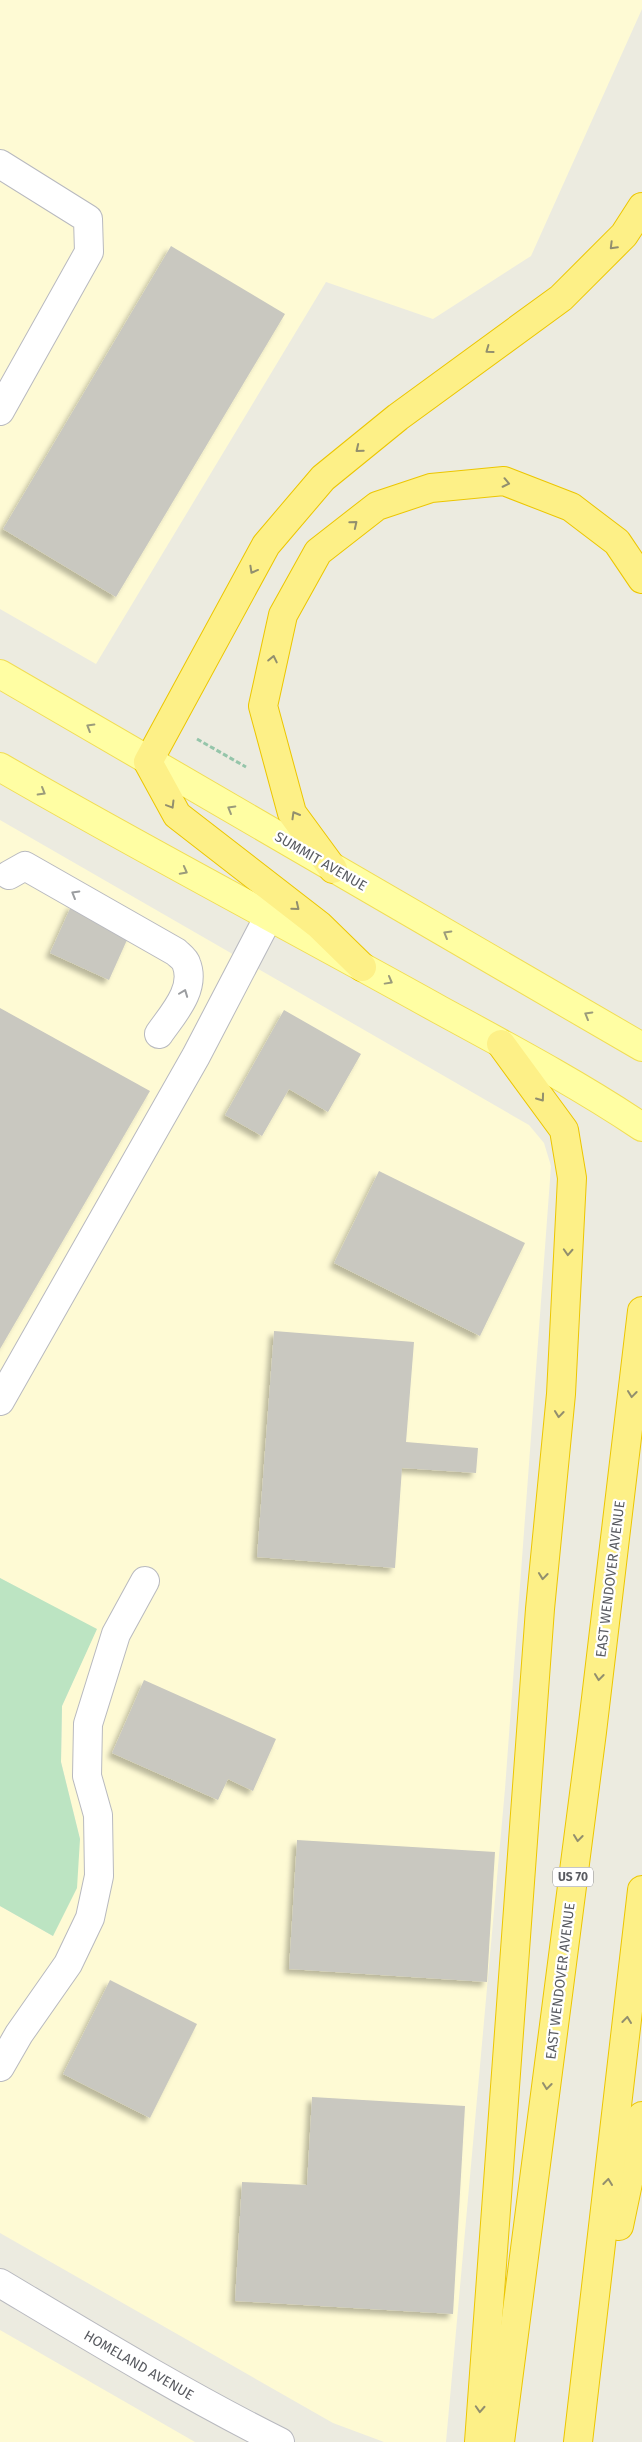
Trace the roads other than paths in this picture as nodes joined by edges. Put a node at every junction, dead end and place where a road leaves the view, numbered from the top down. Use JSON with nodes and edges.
{"nodes":[{"id":1,"x":0,"y":164,"type":"edge"},
{"id":2,"x":642,"y":207,"type":"edge"},
{"id":3,"x":0,"y":411,"type":"edge"},
{"id":4,"x":642,"y":579,"type":"edge"},
{"id":5,"x":0,"y":674,"type":"edge"},
{"id":6,"x":148,"y":762,"type":"junction"},
{"id":7,"x":0,"y":767,"type":"edge"},
{"id":8,"x":334,"y":869,"type":"junction"},
{"id":9,"x":9,"y":875,"type":"dead end"},
{"id":10,"x":269,"y":916,"type":"junction"},
{"id":11,"x":362,"y":966,"type":"junction"},
{"id":12,"x":159,"y":1034,"type":"dead end"},
{"id":13,"x":636,"y":1043,"type":"edge"},
{"id":14,"x":501,"y":1044,"type":"junction"},
{"id":15,"x":642,"y":1127,"type":"edge"},
{"id":16,"x":642,"y":1311,"type":"edge"},
{"id":17,"x":0,"y":1401,"type":"edge"},
{"id":18,"x":145,"y":1582,"type":"dead end"},
{"id":19,"x":642,"y":1890,"type":"edge"},
{"id":20,"x":0,"y":2068,"type":"edge"},
{"id":21,"x":642,"y":2116,"type":"edge"},
{"id":22,"x":0,"y":2283,"type":"edge"},
{"id":23,"x":583,"y":2404,"type":"junction"},
{"id":24,"x":280,"y":2442,"type":"edge"},
{"id":25,"x":479,"y":2442,"type":"edge"},
{"id":26,"x":500,"y":2442,"type":"edge"},
{"id":27,"x":578,"y":2442,"type":"edge"}],
"edges":[{"from":1,"to":3,"type":"street"},
{"from":2,"to":6,"type":"highway","one_way":true},
{"from":8,"to":4,"type":"highway","one_way":true},
{"from":6,"to":5,"type":"main road","name":"SUMMIT AVENUE","one_way":true},
{"from":8,"to":6,"type":"main road","name":"SUMMIT AVENUE","one_way":true},
{"from":6,"to":11,"type":"highway","one_way":true},
{"from":7,"to":10,"type":"main road","one_way":true},
{"from":13,"to":8,"type":"main road","name":"SUMMIT AVENUE","one_way":true},
{"from":12,"to":9,"type":"street","one_way":true},
{"from":10,"to":11,"type":"main road"},
{"from":10,"to":17,"type":"street"},
{"from":11,"to":14,"type":"main road","one_way":true},
{"from":14,"to":15,"type":"main road"},
{"from":14,"to":25,"type":"highway","one_way":true},
{"from":16,"to":26,"type":"highway","name":"EAST WENDOVER AVENUE","number":"US 70","one_way":true},
{"from":18,"to":20,"type":"street"},
{"from":23,"to":19,"type":"highway","one_way":true},
{"from":21,"to":23,"type":"highway"},
{"from":22,"to":24,"type":"street","name":"HOMELAND AVENUE"},
{"from":23,"to":27,"type":"highway"}]}
